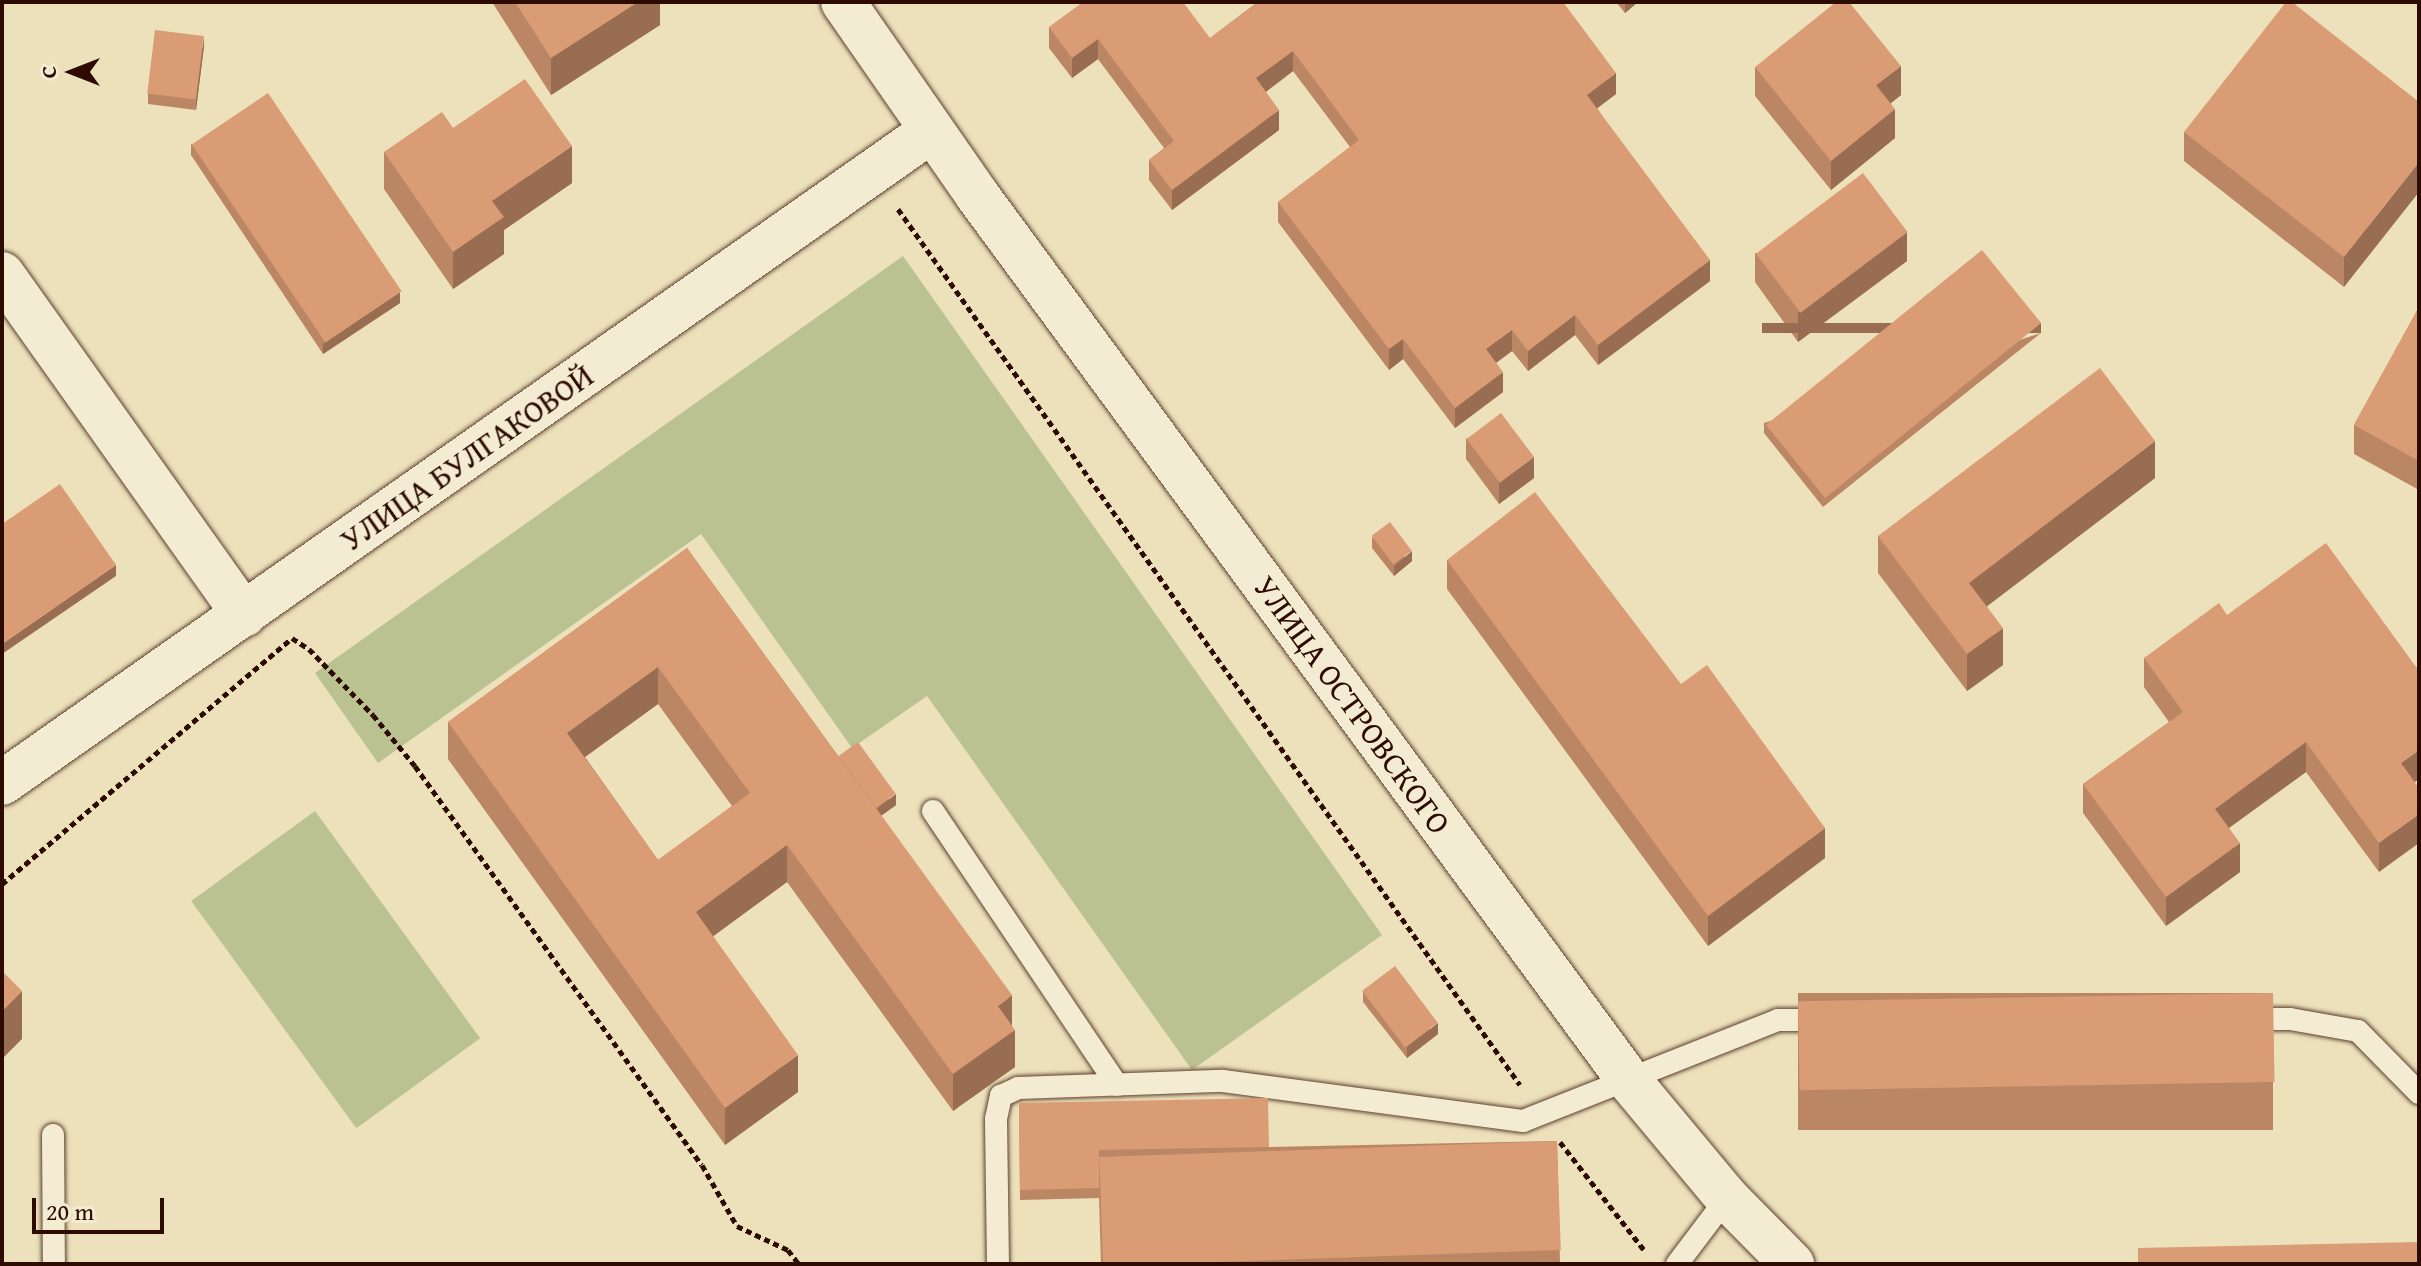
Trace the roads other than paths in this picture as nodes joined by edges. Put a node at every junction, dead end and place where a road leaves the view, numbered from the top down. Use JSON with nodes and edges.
{"nodes":[{"id":1,"x":843,"y":2,"type":"edge"},
{"id":2,"x":931,"y":131,"type":"junction"},
{"id":3,"x":2,"y":274,"type":"edge"},
{"id":4,"x":244,"y":615,"type":"junction"},
{"id":5,"x":2,"y":783,"type":"edge"},
{"id":6,"x":933,"y":811,"type":"dead end"},
{"id":7,"x":2228,"y":1019,"type":"edge"},
{"id":8,"x":1856,"y":1020,"type":"edge"},
{"id":9,"x":1627,"y":1078,"type":"junction"},
{"id":10,"x":1117,"y":1085,"type":"junction"},
{"id":11,"x":2419,"y":1093,"type":"edge"},
{"id":12,"x":53,"y":1135,"type":"dead end"},
{"id":13,"x":1727,"y":1198,"type":"junction"},
{"id":14,"x":54,"y":1264,"type":"edge"},
{"id":15,"x":998,"y":1264,"type":"edge"},
{"id":16,"x":1677,"y":1264,"type":"edge"},
{"id":17,"x":1792,"y":1264,"type":"edge"}],
"edges":[{"from":1,"to":2,"type":"main road","name":"УЛИЦА ОСТРОВСКОГО"},
{"from":2,"to":4,"type":"main road","name":"УЛИЦА БУЛГАКОВОЙ"},
{"from":2,"to":9,"type":"main road","name":"УЛИЦА ОСТРОВСКОГО"},
{"from":3,"to":4,"type":"main road"},
{"from":4,"to":5,"type":"main road","name":"УЛИЦА БУЛГАКОВОЙ"},
{"from":6,"to":10,"type":"lane"},
{"from":7,"to":11,"type":"lane"},
{"from":8,"to":9,"type":"lane"},
{"from":9,"to":10,"type":"lane"},
{"from":9,"to":13,"type":"main road","name":"УЛИЦА ОСТРОВСКОГО"},
{"from":10,"to":15,"type":"lane"},
{"from":12,"to":14,"type":"lane"},
{"from":13,"to":16,"type":"lane"},
{"from":13,"to":17,"type":"main road","name":"УЛИЦА ОСТРОВСКОГО"}]}
